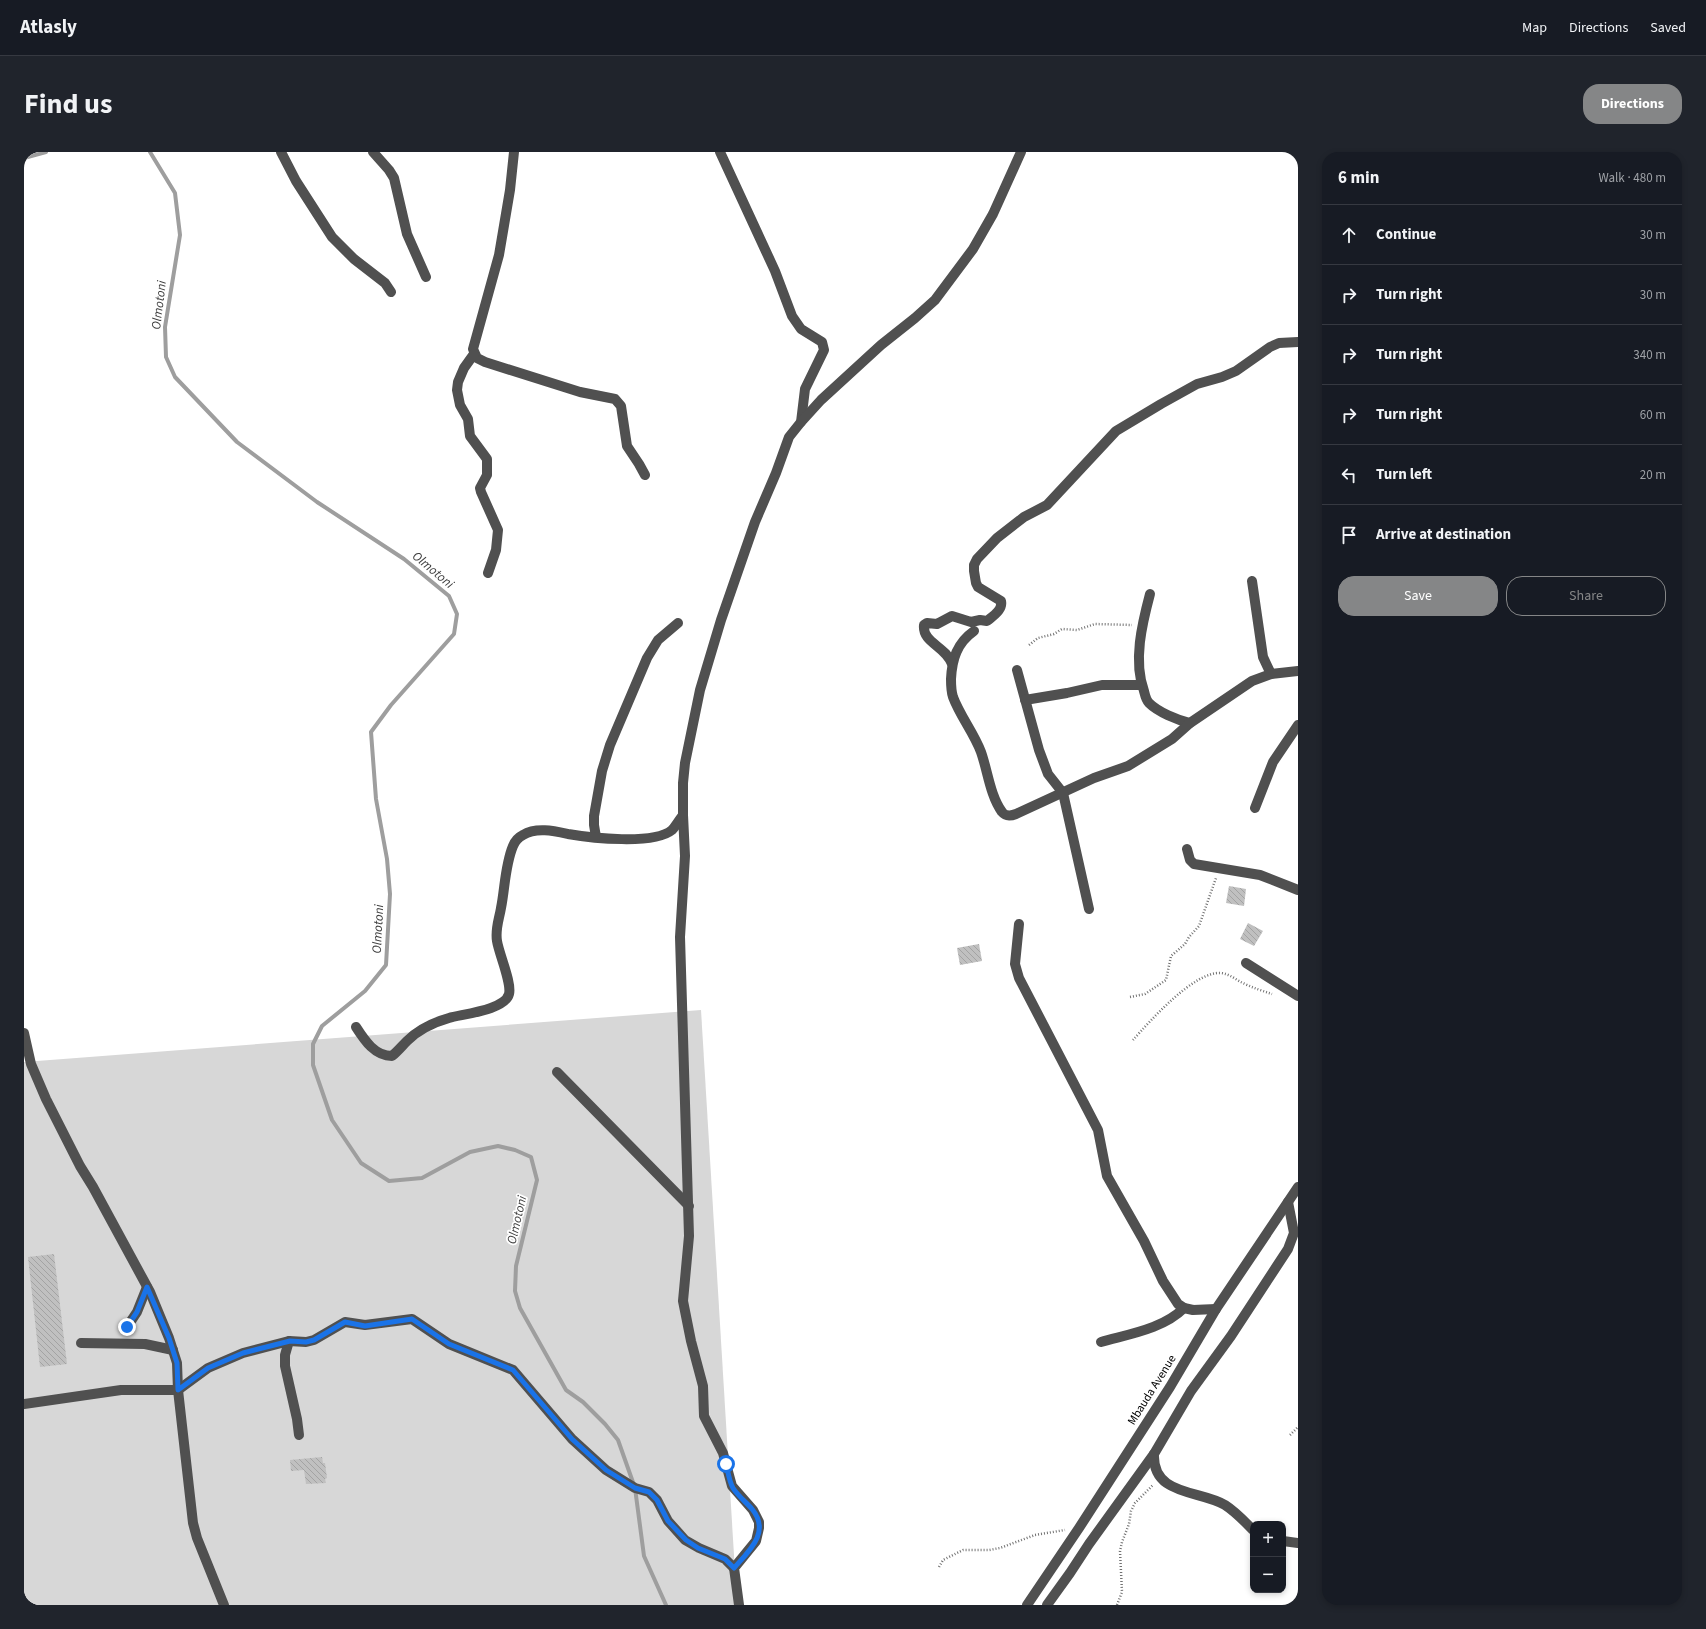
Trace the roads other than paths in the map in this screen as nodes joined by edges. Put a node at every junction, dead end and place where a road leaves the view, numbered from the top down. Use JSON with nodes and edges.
{"nodes":[{"id":1,"x":281,"y":152,"type":"edge"},
{"id":2,"x":373,"y":152,"type":"edge"},
{"id":3,"x":514,"y":152,"type":"edge"},
{"id":4,"x":720,"y":152,"type":"edge"},
{"id":5,"x":1021,"y":152,"type":"edge"},
{"id":6,"x":426,"y":277,"type":"dead end"},
{"id":7,"x":392,"y":292,"type":"dead end"},
{"id":8,"x":1298,"y":342,"type":"edge"},
{"id":9,"x":474,"y":354,"type":"junction"},
{"id":10,"x":801,"y":422,"type":"junction"},
{"id":11,"x":645,"y":475,"type":"dead end"},
{"id":12,"x":488,"y":573,"type":"dead end"},
{"id":13,"x":1252,"y":581,"type":"dead end"},
{"id":14,"x":1150,"y":594,"type":"dead end"},
{"id":15,"x":678,"y":624,"type":"dead end"},
{"id":16,"x":974,"y":631,"type":"dead end"},
{"id":17,"x":952,"y":664,"type":"junction"},
{"id":18,"x":1017,"y":670,"type":"dead end"},
{"id":19,"x":1298,"y":671,"type":"edge"},
{"id":20,"x":1271,"y":674,"type":"junction"},
{"id":21,"x":1141,"y":685,"type":"junction"},
{"id":22,"x":1025,"y":700,"type":"junction"},
{"id":23,"x":1190,"y":723,"type":"junction"},
{"id":24,"x":1298,"y":725,"type":"edge"},
{"id":25,"x":1063,"y":793,"type":"junction"},
{"id":26,"x":1255,"y":808,"type":"dead end"},
{"id":27,"x":683,"y":815,"type":"junction"},
{"id":28,"x":596,"y":837,"type":"junction"},
{"id":29,"x":1187,"y":849,"type":"dead end"},
{"id":30,"x":1298,"y":890,"type":"edge"},
{"id":31,"x":1089,"y":910,"type":"dead end"},
{"id":32,"x":1019,"y":924,"type":"dead end"},
{"id":33,"x":1246,"y":963,"type":"dead end"},
{"id":34,"x":1298,"y":996,"type":"edge"},
{"id":35,"x":356,"y":1027,"type":"dead end"},
{"id":36,"x":24,"y":1033,"type":"edge"},
{"id":37,"x":557,"y":1072,"type":"dead end"},
{"id":38,"x":1298,"y":1187,"type":"edge"},
{"id":39,"x":1288,"y":1202,"type":"junction"},
{"id":40,"x":689,"y":1206,"type":"junction"},
{"id":41,"x":1296,"y":1235,"type":"edge"},
{"id":42,"x":147,"y":1287,"type":"junction"},
{"id":43,"x":1184,"y":1308,"type":"junction"},
{"id":44,"x":1216,"y":1309,"type":"junction"},
{"id":45,"x":127,"y":1327,"type":"dead end"},
{"id":46,"x":290,"y":1341,"type":"junction"},
{"id":47,"x":1101,"y":1342,"type":"dead end"},
{"id":48,"x":81,"y":1343,"type":"dead end"},
{"id":49,"x":173,"y":1350,"type":"junction"},
{"id":50,"x":178,"y":1390,"type":"junction"},
{"id":51,"x":24,"y":1404,"type":"edge"},
{"id":52,"x":299,"y":1435,"type":"dead end"},
{"id":53,"x":1154,"y":1454,"type":"junction"},
{"id":54,"x":1250,"y":1527,"type":"edge"},
{"id":55,"x":1286,"y":1541,"type":"edge"},
{"id":56,"x":1298,"y":1543,"type":"edge"},
{"id":57,"x":734,"y":1568,"type":"junction"},
{"id":58,"x":224,"y":1605,"type":"edge"},
{"id":59,"x":739,"y":1605,"type":"edge"},
{"id":60,"x":1027,"y":1605,"type":"edge"},
{"id":61,"x":1047,"y":1605,"type":"edge"}],
"edges":[{"from":1,"to":7,"type":"street"},
{"from":2,"to":6,"type":"street"},
{"from":3,"to":9,"type":"street"},
{"from":4,"to":10,"type":"street"},
{"from":5,"to":10,"type":"street"},
{"from":8,"to":17,"type":"street"},
{"from":9,"to":11,"type":"street"},
{"from":9,"to":12,"type":"street"},
{"from":10,"to":27,"type":"street"},
{"from":13,"to":20,"type":"street"},
{"from":14,"to":21,"type":"street"},
{"from":15,"to":28,"type":"street"},
{"from":16,"to":17,"type":"street"},
{"from":17,"to":25,"type":"street"},
{"from":18,"to":22,"type":"street"},
{"from":19,"to":20,"type":"street"},
{"from":20,"to":23,"type":"street"},
{"from":21,"to":22,"type":"street"},
{"from":21,"to":23,"type":"street"},
{"from":22,"to":25,"type":"street"},
{"from":23,"to":25,"type":"street"},
{"from":24,"to":26,"type":"street"},
{"from":25,"to":31,"type":"street"},
{"from":27,"to":28,"type":"street"},
{"from":27,"to":40,"type":"street"},
{"from":28,"to":35,"type":"street"},
{"from":29,"to":30,"type":"street"},
{"from":32,"to":43,"type":"street"},
{"from":33,"to":34,"type":"street"},
{"from":36,"to":42,"type":"street"},
{"from":37,"to":40,"type":"street"},
{"from":38,"to":39,"type":"street","name":"Mbauda Avenue"},
{"from":39,"to":41,"type":"street"},
{"from":39,"to":44,"type":"street","name":"Mbauda Avenue"},
{"from":40,"to":57,"type":"street"},
{"from":41,"to":53,"type":"street"},
{"from":42,"to":45,"type":"street"},
{"from":42,"to":49,"type":"street"},
{"from":43,"to":44,"type":"street"},
{"from":43,"to":47,"type":"street"},
{"from":44,"to":60,"type":"street","name":"Mbauda Avenue"},
{"from":46,"to":50,"type":"street"},
{"from":46,"to":52,"type":"street"},
{"from":46,"to":57,"type":"street"},
{"from":48,"to":49,"type":"street"},
{"from":49,"to":50,"type":"street"},
{"from":50,"to":51,"type":"street"},
{"from":50,"to":58,"type":"street"},
{"from":53,"to":54,"type":"street"},
{"from":53,"to":61,"type":"street"},
{"from":55,"to":56,"type":"street"},
{"from":57,"to":59,"type":"street"}]}
